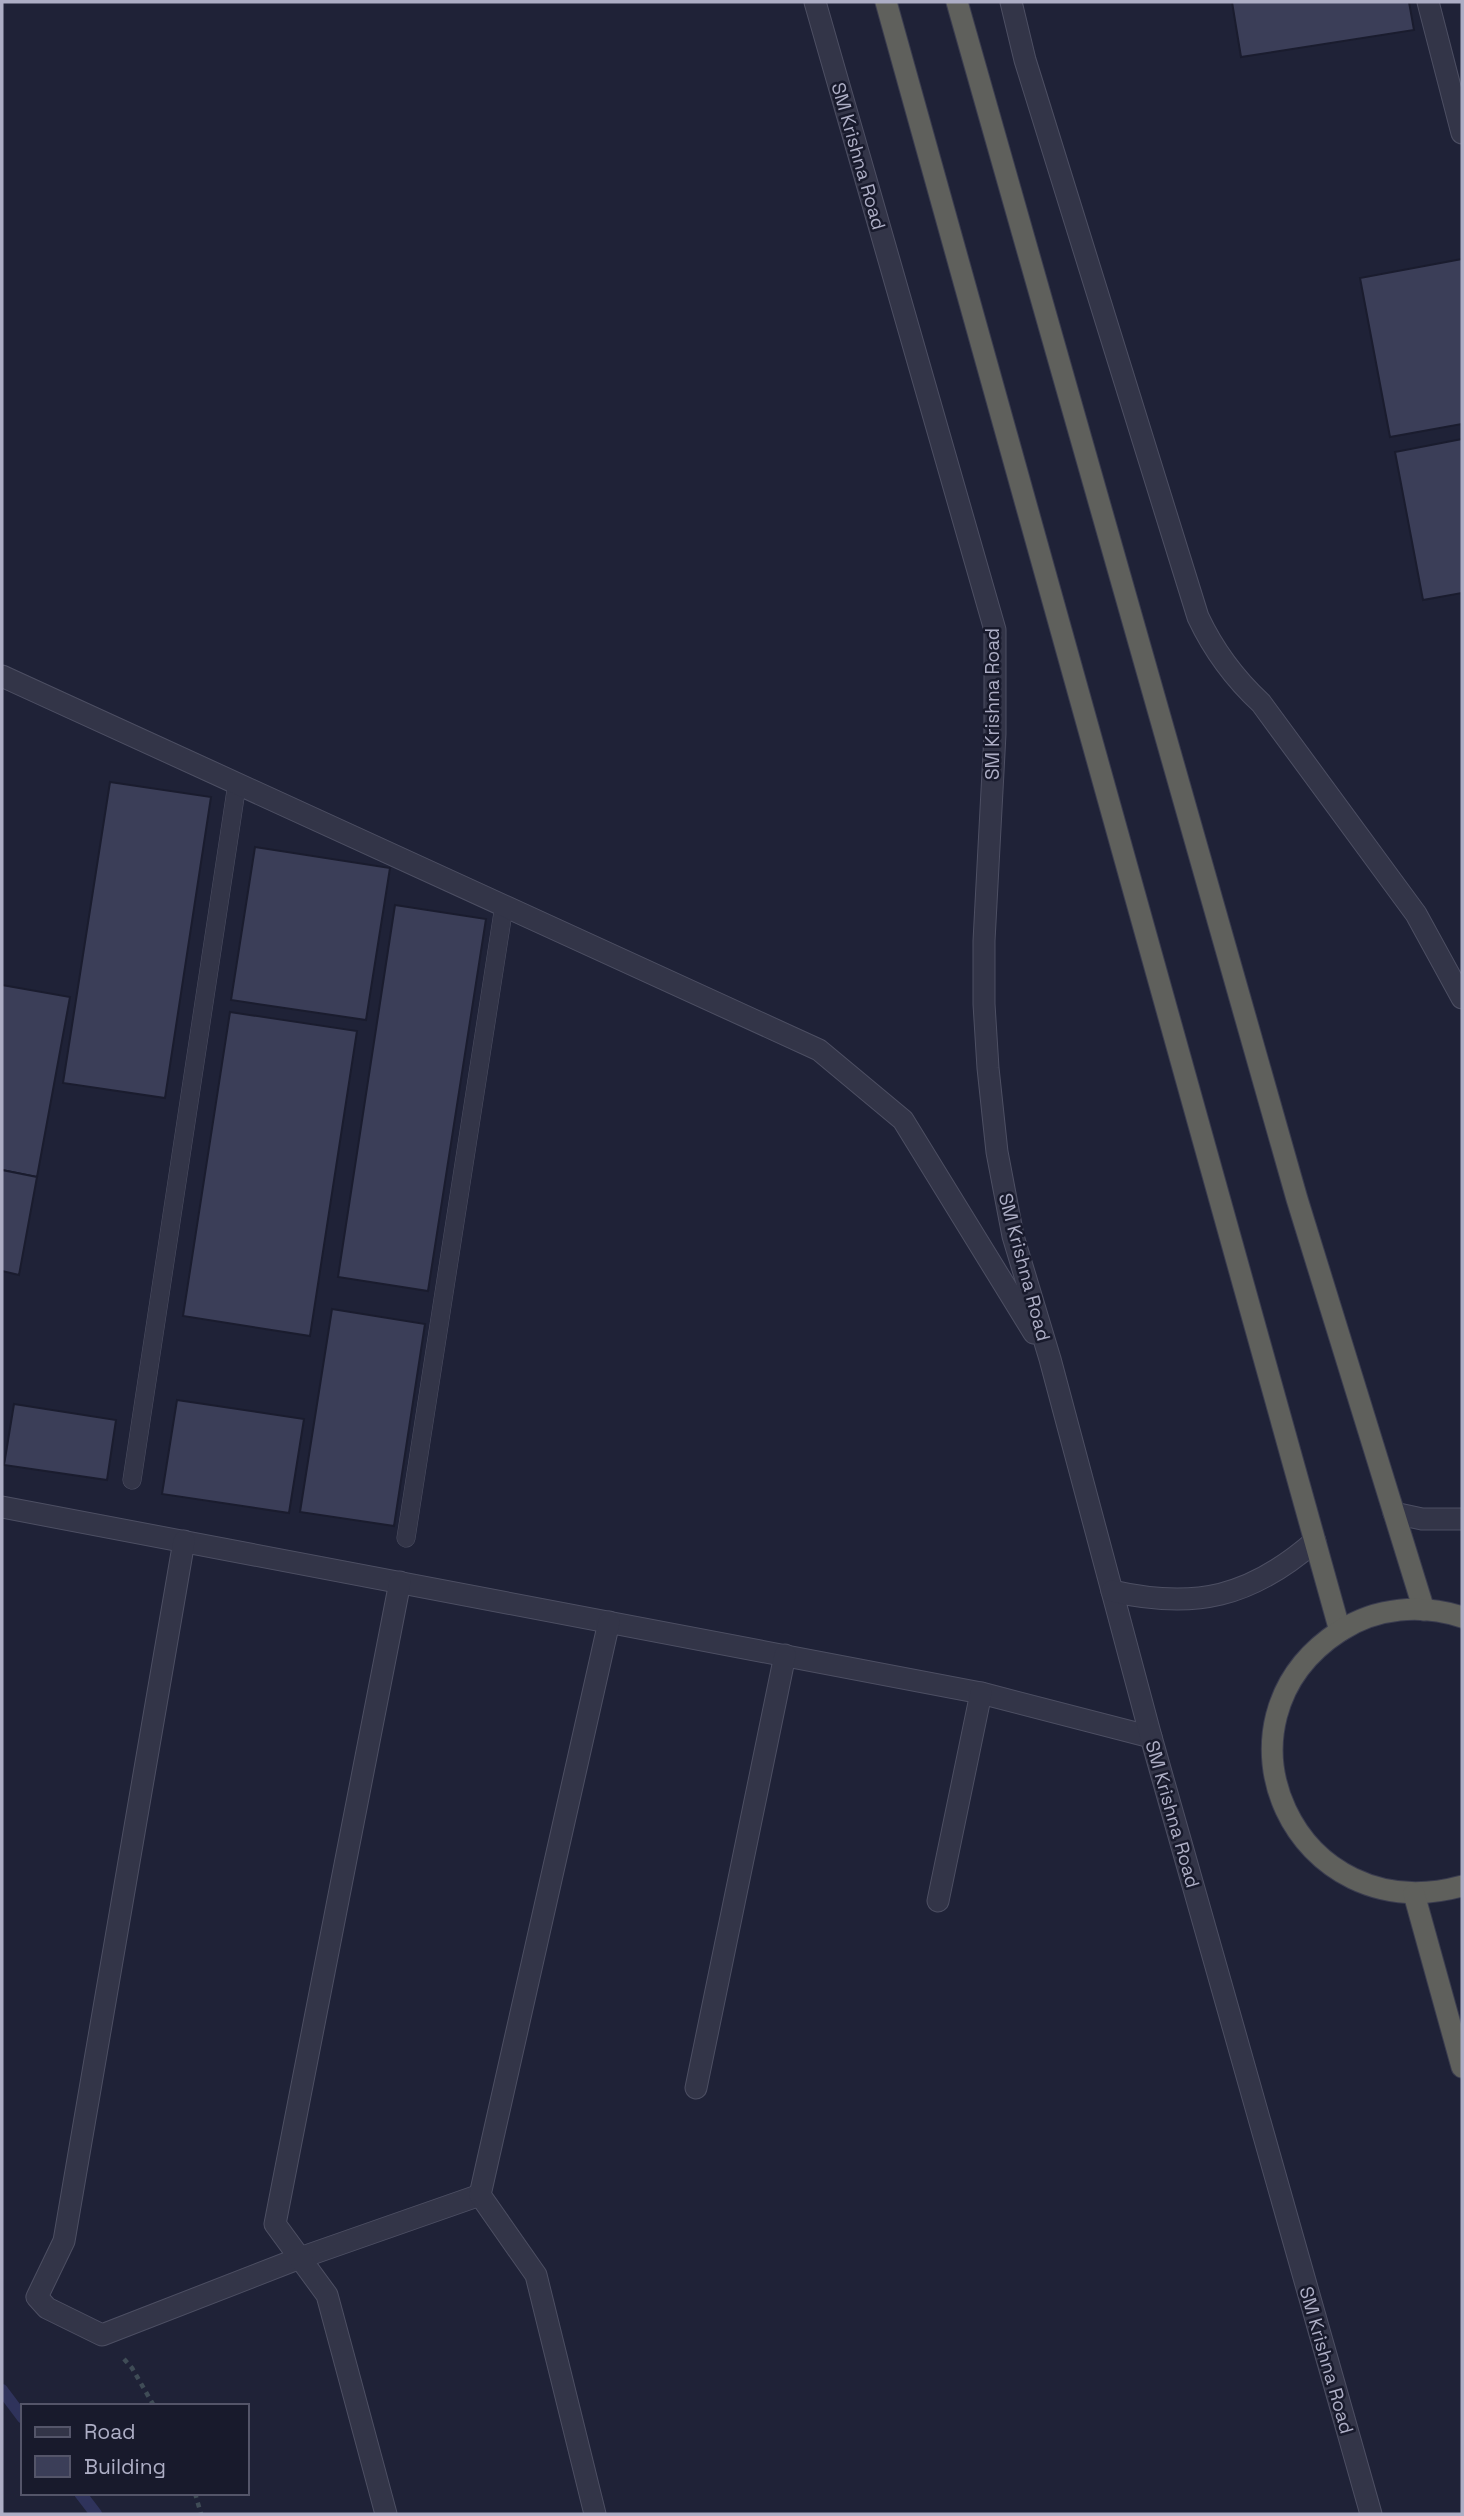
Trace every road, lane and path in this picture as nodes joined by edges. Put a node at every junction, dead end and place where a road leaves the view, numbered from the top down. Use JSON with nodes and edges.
{"nodes":[{"id":1,"x":816,"y":2,"type":"edge"},
{"id":2,"x":886,"y":2,"type":"edge"},
{"id":3,"x":957,"y":2,"type":"edge"},
{"id":4,"x":1011,"y":2,"type":"edge"},
{"id":5,"x":1429,"y":2,"type":"edge"},
{"id":6,"x":1462,"y":133,"type":"edge"},
{"id":7,"x":2,"y":676,"type":"edge"},
{"id":8,"x":237,"y":784,"type":"junction"},
{"id":9,"x":504,"y":906,"type":"junction"},
{"id":10,"x":1462,"y":998,"type":"edge"},
{"id":11,"x":1050,"y":1359,"type":"junction"},
{"id":12,"x":132,"y":1480,"type":"dead end"},
{"id":13,"x":2,"y":1510,"type":"edge"},
{"id":14,"x":1394,"y":1513,"type":"junction"},
{"id":15,"x":1462,"y":1519,"type":"edge"},
{"id":16,"x":406,"y":1538,"type":"dead end"},
{"id":17,"x":184,"y":1541,"type":"junction"},
{"id":18,"x":1315,"y":1541,"type":"junction"},
{"id":19,"x":400,"y":1582,"type":"junction"},
{"id":20,"x":1112,"y":1591,"type":"junction"},
{"id":21,"x":1424,"y":1610,"type":"junction"},
{"id":22,"x":1462,"y":1617,"type":"edge"},
{"id":23,"x":609,"y":1622,"type":"junction"},
{"id":24,"x":1340,"y":1631,"type":"junction"},
{"id":25,"x":785,"y":1655,"type":"junction"},
{"id":26,"x":981,"y":1693,"type":"junction"},
{"id":27,"x":1151,"y":1737,"type":"junction"},
{"id":28,"x":1462,"y":1886,"type":"edge"},
{"id":29,"x":1414,"y":1894,"type":"junction"},
{"id":30,"x":938,"y":1901,"type":"dead end"},
{"id":31,"x":1462,"y":2067,"type":"edge"},
{"id":32,"x":696,"y":2088,"type":"dead end"},
{"id":33,"x":480,"y":2195,"type":"junction"},
{"id":34,"x":300,"y":2258,"type":"junction"},
{"id":35,"x":102,"y":2335,"type":"junction"},
{"id":36,"x":153,"y":2404,"type":"edge"},
{"id":37,"x":196,"y":2495,"type":"edge"},
{"id":38,"x":201,"y":2514,"type":"edge"},
{"id":39,"x":386,"y":2514,"type":"edge"},
{"id":40,"x":595,"y":2514,"type":"edge"},
{"id":41,"x":1371,"y":2514,"type":"edge"}],
"edges":[{"from":1,"to":11,"type":"street","name":"SM Krishna Road"},
{"from":2,"to":18,"type":"highway"},
{"from":3,"to":14,"type":"highway"},
{"from":4,"to":10,"type":"street"},
{"from":5,"to":6,"type":"street"},
{"from":7,"to":8,"type":"street"},
{"from":8,"to":9,"type":"street"},
{"from":8,"to":12,"type":"lane"},
{"from":9,"to":11,"type":"street"},
{"from":9,"to":16,"type":"lane"},
{"from":11,"to":20,"type":"street","name":"SM Krishna Road"},
{"from":13,"to":17,"type":"street"},
{"from":14,"to":15,"type":"street"},
{"from":14,"to":21,"type":"highway"},
{"from":17,"to":19,"type":"street"},
{"from":17,"to":35,"type":"street"},
{"from":18,"to":20,"type":"street"},
{"from":18,"to":24,"type":"highway"},
{"from":19,"to":23,"type":"street"},
{"from":19,"to":34,"type":"street"},
{"from":20,"to":27,"type":"street","name":"SM Krishna Road"},
{"from":21,"to":22,"type":"highway"},
{"from":21,"to":24,"type":"highway"},
{"from":23,"to":25,"type":"street"},
{"from":23,"to":33,"type":"street"},
{"from":24,"to":29,"type":"highway"},
{"from":25,"to":26,"type":"street"},
{"from":25,"to":32,"type":"street"},
{"from":26,"to":27,"type":"street"},
{"from":26,"to":30,"type":"street"},
{"from":27,"to":41,"type":"street","name":"SM Krishna Road"},
{"from":28,"to":29,"type":"highway"},
{"from":29,"to":31,"type":"highway"},
{"from":33,"to":34,"type":"street"},
{"from":33,"to":40,"type":"street"},
{"from":34,"to":35,"type":"street"},
{"from":34,"to":39,"type":"street"},
{"from":35,"to":36,"type":"path"},
{"from":37,"to":38,"type":"path"}]}
